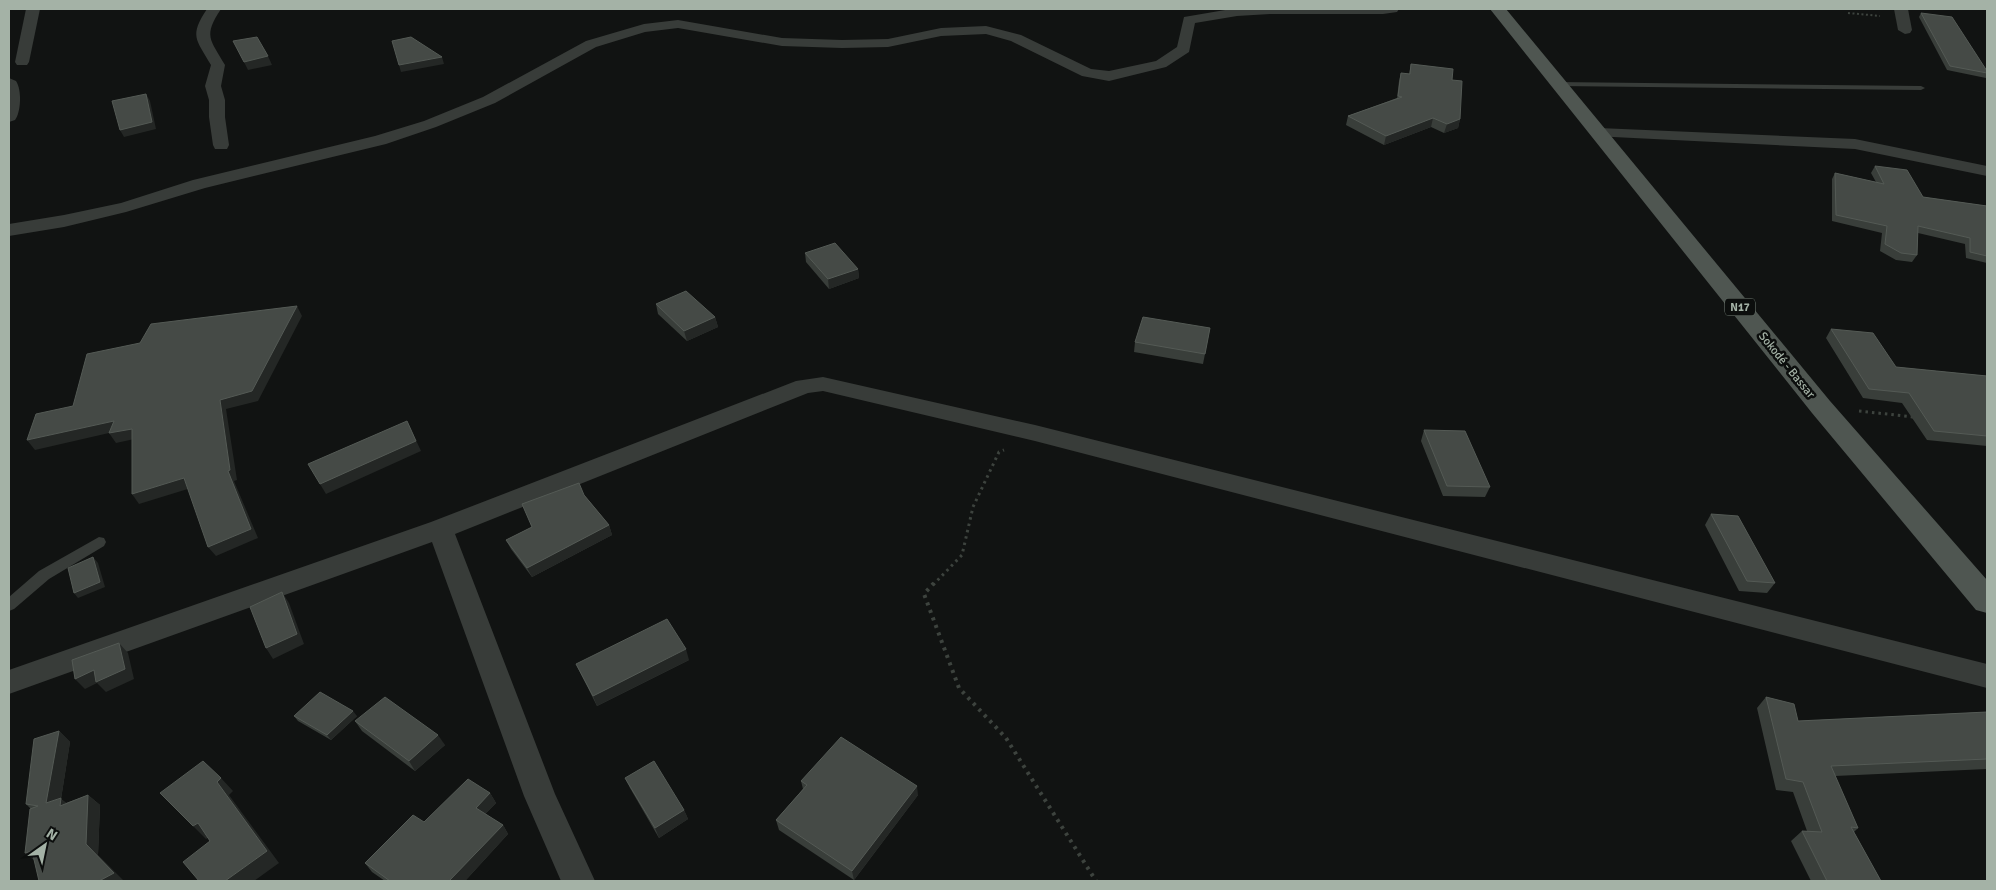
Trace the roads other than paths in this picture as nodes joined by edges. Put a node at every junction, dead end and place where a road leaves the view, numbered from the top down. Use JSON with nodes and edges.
{"nodes":[{"id":1,"x":33,"y":9,"type":"edge"},
{"id":2,"x":214,"y":9,"type":"edge"},
{"id":3,"x":1392,"y":9,"type":"edge"},
{"id":4,"x":1498,"y":9,"type":"edge"},
{"id":5,"x":1902,"y":12,"type":"edge"},
{"id":6,"x":1905,"y":30,"type":"dead end"},
{"id":7,"x":22,"y":62,"type":"dead end"},
{"id":8,"x":9,"y":83,"type":"edge"},
{"id":9,"x":1559,"y":84,"type":"junction"},
{"id":10,"x":1922,"y":88,"type":"dead end"},
{"id":11,"x":9,"y":117,"type":"edge"},
{"id":12,"x":1599,"y":133,"type":"junction"},
{"id":13,"x":221,"y":145,"type":"dead end"},
{"id":14,"x":1987,"y":171,"type":"edge"},
{"id":15,"x":9,"y":230,"type":"edge"},
{"id":16,"x":440,"y":529,"type":"junction"},
{"id":17,"x":100,"y":542,"type":"dead end"},
{"id":18,"x":1987,"y":601,"type":"edge"},
{"id":19,"x":9,"y":605,"type":"edge"},
{"id":20,"x":1987,"y":676,"type":"edge"},
{"id":21,"x":9,"y":682,"type":"edge"},
{"id":22,"x":578,"y":881,"type":"edge"}],
"edges":[{"from":1,"to":7,"type":"street"},
{"from":2,"to":13,"type":"street"},
{"from":3,"to":15,"type":"street"},
{"from":4,"to":9,"type":"main road","name":"Sokodé - Bassar","number":"N17"},
{"from":5,"to":6,"type":"street"},
{"from":8,"to":11,"type":"street"},
{"from":9,"to":10,"type":"lane"},
{"from":9,"to":12,"type":"main road","name":"Sokodé - Bassar","number":"N17"},
{"from":12,"to":14,"type":"street"},
{"from":12,"to":18,"type":"main road","name":"Sokodé - Bassar","number":"N17"},
{"from":16,"to":20,"type":"street"},
{"from":16,"to":21,"type":"street"},
{"from":16,"to":22,"type":"street"},
{"from":17,"to":19,"type":"lane"}]}
